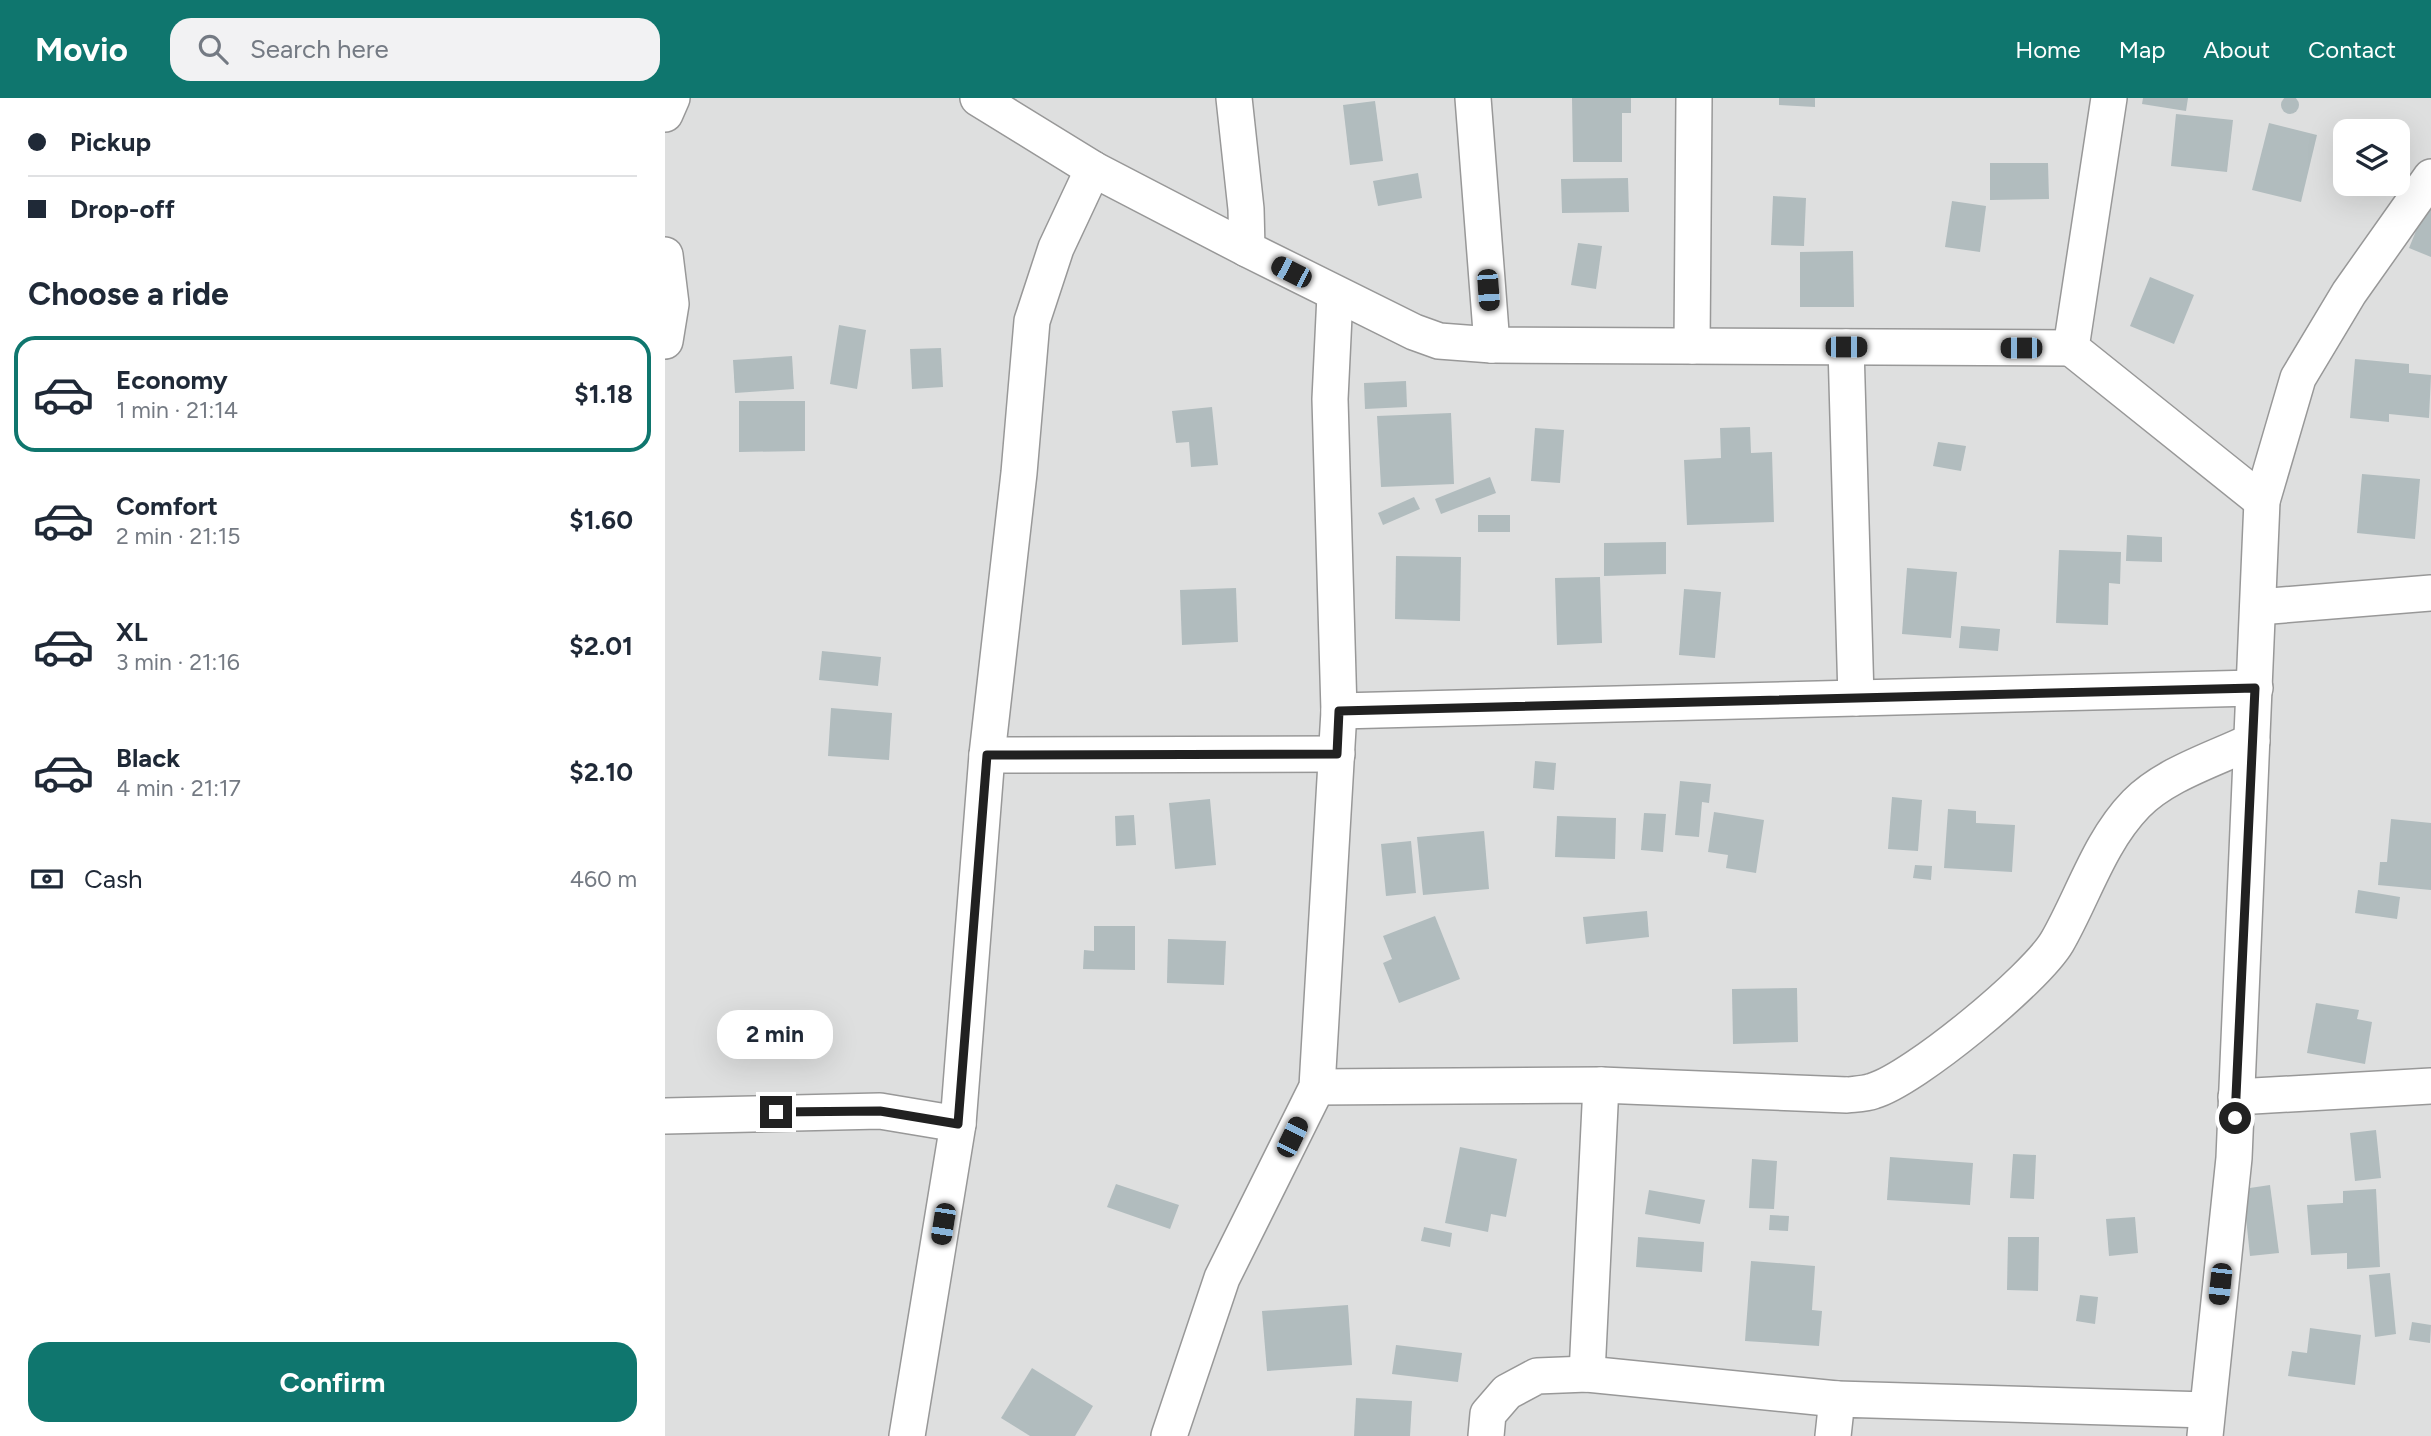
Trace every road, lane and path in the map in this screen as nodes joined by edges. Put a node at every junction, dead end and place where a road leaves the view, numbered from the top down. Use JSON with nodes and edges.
{"nodes":[{"id":1,"x":672,"y":98,"type":"edge"},
{"id":2,"x":978,"y":98,"type":"edge"},
{"id":3,"x":1234,"y":98,"type":"edge"},
{"id":4,"x":1473,"y":98,"type":"edge"},
{"id":5,"x":1694,"y":98,"type":"edge"},
{"id":6,"x":2109,"y":98,"type":"edge"},
{"id":7,"x":665,"y":114,"type":"edge"},
{"id":8,"x":1093,"y":169,"type":"junction"},
{"id":9,"x":2431,"y":177,"type":"edge"},
{"id":10,"x":1247,"y":249,"type":"junction"},
{"id":11,"x":665,"y":256,"type":"edge"},
{"id":12,"x":1335,"y":295,"type":"junction"},
{"id":13,"x":665,"y":341,"type":"edge"},
{"id":14,"x":1492,"y":345,"type":"junction"},
{"id":15,"x":1692,"y":346,"type":"junction"},
{"id":16,"x":1846,"y":347,"type":"junction"},
{"id":17,"x":2071,"y":348,"type":"junction"},
{"id":18,"x":2262,"y":502,"type":"junction"},
{"id":19,"x":2431,"y":593,"type":"edge"},
{"id":20,"x":2258,"y":607,"type":"junction"},
{"id":21,"x":2255,"y":688,"type":"junction"},
{"id":22,"x":1856,"y":698,"type":"junction"},
{"id":23,"x":1339,"y":711,"type":"junction"},
{"id":24,"x":2252,"y":741,"type":"junction"},
{"id":25,"x":1337,"y":754,"type":"junction"},
{"id":26,"x":987,"y":755,"type":"junction"},
{"id":27,"x":1601,"y":1085,"type":"junction"},
{"id":28,"x":2431,"y":1086,"type":"edge"},
{"id":29,"x":1317,"y":1087,"type":"junction"},
{"id":30,"x":2236,"y":1097,"type":"junction"},
{"id":31,"x":665,"y":1116,"type":"edge"},
{"id":32,"x":958,"y":1124,"type":"junction"},
{"id":33,"x":1587,"y":1374,"type":"junction"},
{"id":34,"x":1837,"y":1399,"type":"junction"},
{"id":35,"x":2206,"y":1423,"type":"edge"},
{"id":36,"x":907,"y":1436,"type":"edge"},
{"id":37,"x":1169,"y":1436,"type":"edge"},
{"id":38,"x":1486,"y":1436,"type":"edge"},
{"id":39,"x":1833,"y":1436,"type":"edge"}],
"edges":[{"from":1,"to":7,"type":"street"},
{"from":2,"to":8,"type":"street"},
{"from":3,"to":10,"type":"street"},
{"from":4,"to":14,"type":"street"},
{"from":5,"to":15,"type":"street"},
{"from":6,"to":17,"type":"street"},
{"from":8,"to":10,"type":"street"},
{"from":8,"to":26,"type":"street"},
{"from":9,"to":18,"type":"street"},
{"from":10,"to":12,"type":"street"},
{"from":11,"to":13,"type":"street"},
{"from":12,"to":14,"type":"street"},
{"from":12,"to":23,"type":"street"},
{"from":14,"to":15,"type":"street"},
{"from":15,"to":16,"type":"street"},
{"from":16,"to":17,"type":"street"},
{"from":16,"to":22,"type":"street"},
{"from":17,"to":18,"type":"street"},
{"from":18,"to":20,"type":"street"},
{"from":19,"to":20,"type":"street"},
{"from":20,"to":21,"type":"street"},
{"from":21,"to":22,"type":"street"},
{"from":21,"to":24,"type":"street"},
{"from":22,"to":23,"type":"street"},
{"from":23,"to":25,"type":"street"},
{"from":24,"to":27,"type":"street"},
{"from":24,"to":30,"type":"street"},
{"from":25,"to":26,"type":"street"},
{"from":25,"to":29,"type":"street"},
{"from":26,"to":32,"type":"street"},
{"from":27,"to":29,"type":"street"},
{"from":27,"to":33,"type":"street"},
{"from":28,"to":30,"type":"street"},
{"from":29,"to":37,"type":"street"},
{"from":30,"to":35,"type":"street"},
{"from":31,"to":32,"type":"street"},
{"from":32,"to":36,"type":"street"},
{"from":33,"to":34,"type":"street"},
{"from":33,"to":38,"type":"street"},
{"from":34,"to":35,"type":"street"},
{"from":34,"to":39,"type":"street"}]}
